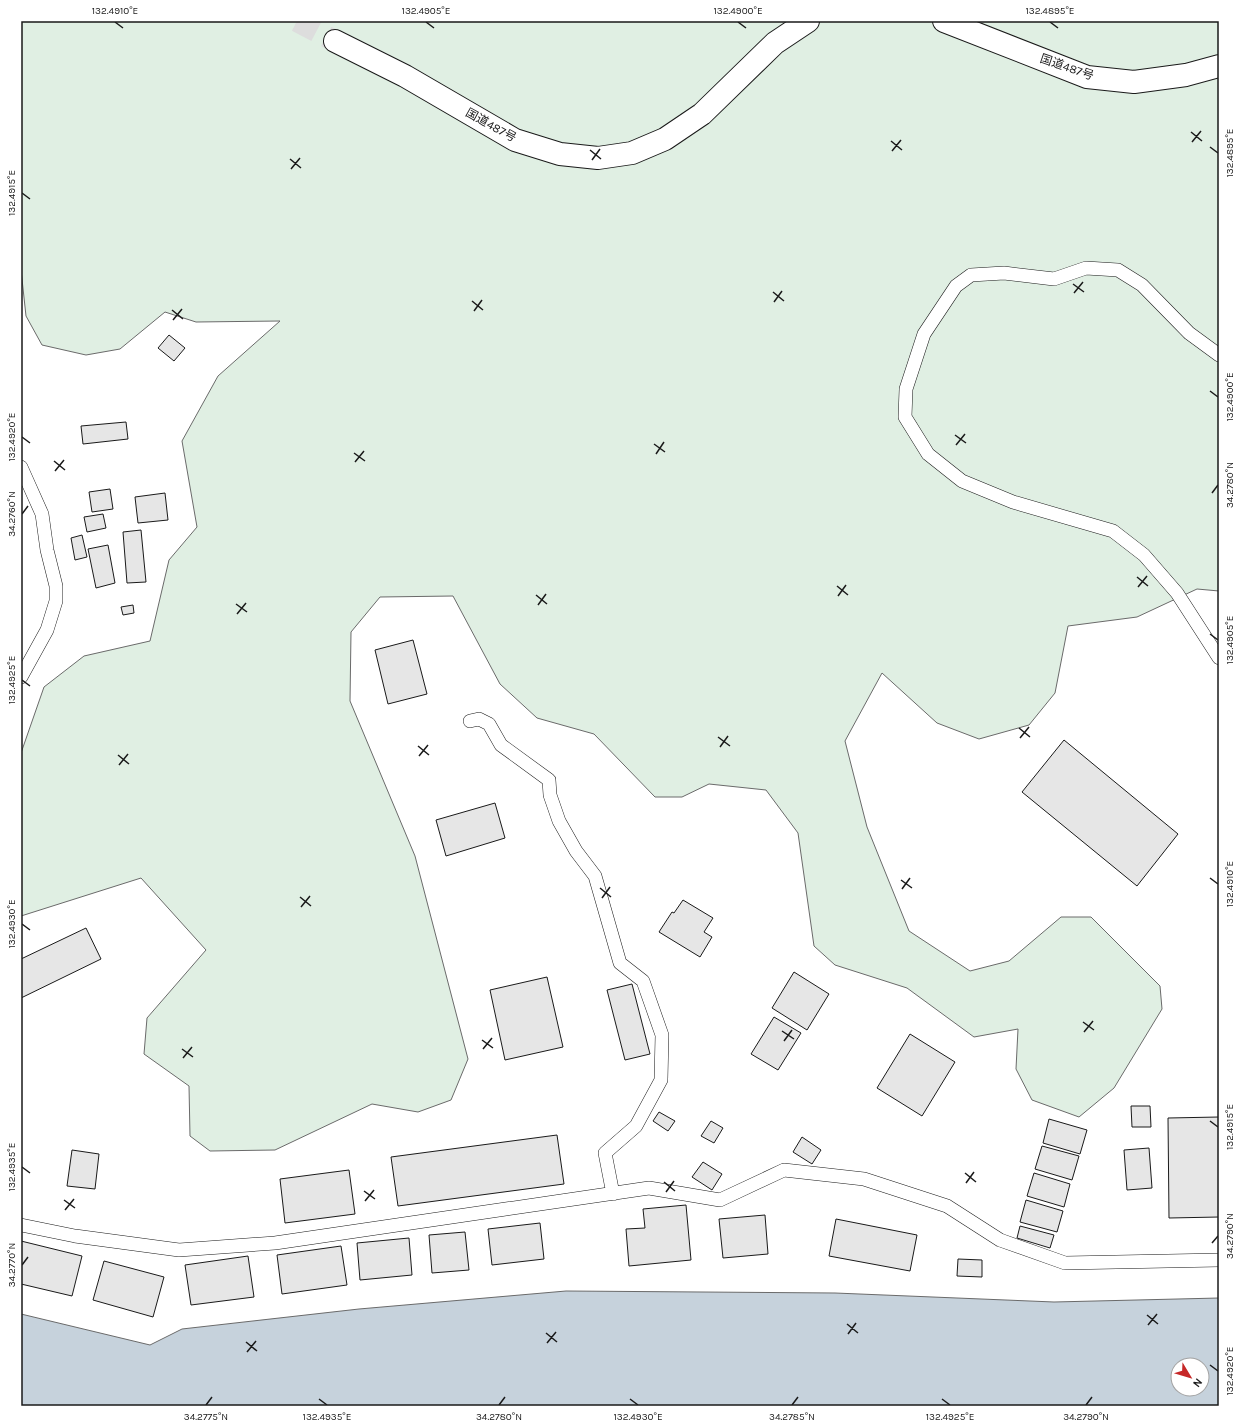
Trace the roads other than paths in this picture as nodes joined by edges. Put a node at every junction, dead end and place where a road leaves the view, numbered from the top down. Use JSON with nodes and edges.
{"nodes":[{"id":1,"x":808,"y":21,"type":"edge"},
{"id":2,"x":944,"y":21,"type":"edge"},
{"id":3,"x":335,"y":40,"type":"tunnel mouth"},
{"id":4,"x":1219,"y":66,"type":"edge"},
{"id":5,"x":1219,"y":355,"type":"edge"},
{"id":6,"x":21,"y":467,"type":"edge"},
{"id":7,"x":1219,"y":658,"type":"edge"},
{"id":8,"x":21,"y":678,"type":"edge"},
{"id":9,"x":470,"y":721,"type":"dead end"},
{"id":10,"x":613,"y":1194,"type":"junction"},
{"id":11,"x":21,"y":1225,"type":"edge"},
{"id":12,"x":1219,"y":1260,"type":"edge"}],
"edges":[{"from":1,"to":3,"type":"highway","name":"国道487号"},
{"from":2,"to":4,"type":"highway","name":"国道487号"},
{"from":5,"to":7,"type":"lane"},
{"from":6,"to":8,"type":"lane"},
{"from":9,"to":10,"type":"lane"},
{"from":10,"to":11,"type":"lane"},
{"from":10,"to":12,"type":"lane"}]}
